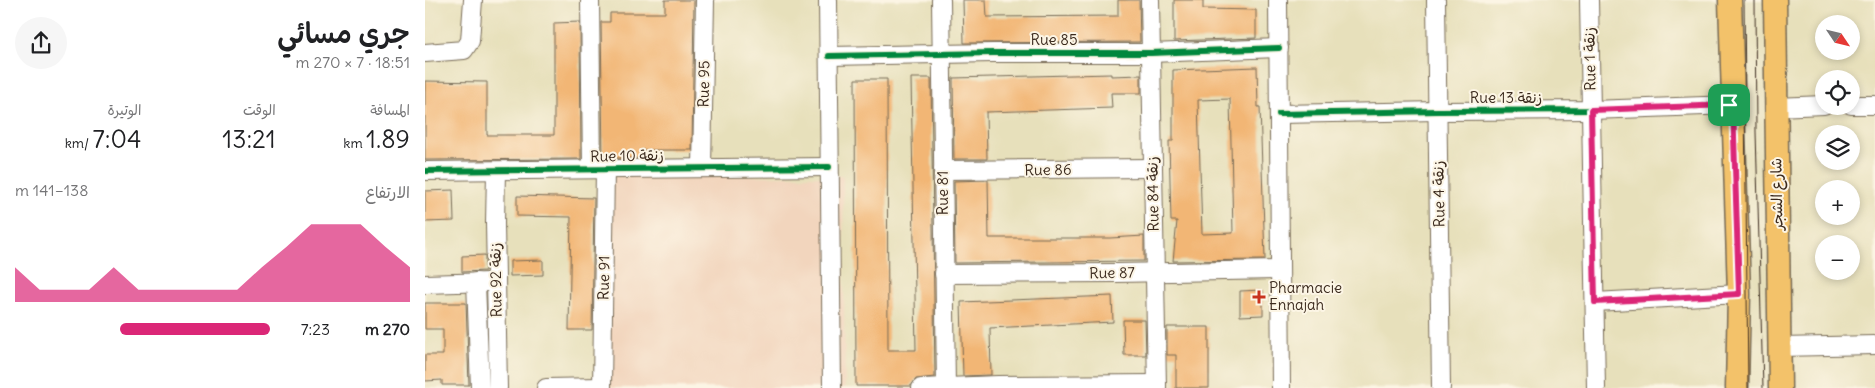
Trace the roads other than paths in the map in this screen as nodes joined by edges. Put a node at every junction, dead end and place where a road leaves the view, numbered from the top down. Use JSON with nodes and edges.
{"nodes":[{"id":1,"x":473,"y":0,"type":"edge"},
{"id":2,"x":589,"y":0,"type":"edge"},
{"id":3,"x":705,"y":0,"type":"edge"},
{"id":4,"x":828,"y":0,"type":"edge"},
{"id":5,"x":941,"y":0,"type":"edge"},
{"id":6,"x":1150,"y":0,"type":"edge"},
{"id":7,"x":1278,"y":0,"type":"edge"},
{"id":8,"x":1436,"y":0,"type":"edge"},
{"id":9,"x":1589,"y":0,"type":"edge"},
{"id":10,"x":1730,"y":0,"type":"edge"},
{"id":11,"x":1775,"y":0,"type":"edge"},
{"id":12,"x":1279,"y":48,"type":"junction"},
{"id":13,"x":1151,"y":52,"type":"junction"},
{"id":14,"x":425,"y":54,"type":"edge"},
{"id":15,"x":943,"y":55,"type":"junction"},
{"id":16,"x":829,"y":56,"type":"junction"},
{"id":17,"x":1733,"y":105,"type":"junction"},
{"id":18,"x":1815,"y":105,"type":"edge"},
{"id":19,"x":1860,"y":105,"type":"edge"},
{"id":20,"x":1875,"y":105,"type":"edge"},
{"id":21,"x":1776,"y":107,"type":"junction"},
{"id":22,"x":1591,"y":110,"type":"junction"},
{"id":23,"x":1438,"y":111,"type":"junction"},
{"id":24,"x":1279,"y":114,"type":"junction"},
{"id":25,"x":829,"y":167,"type":"junction"},
{"id":26,"x":599,"y":168,"type":"junction"},
{"id":27,"x":702,"y":168,"type":"junction"},
{"id":28,"x":1152,"y":168,"type":"junction"},
{"id":29,"x":943,"y":170,"type":"junction"},
{"id":30,"x":425,"y":171,"type":"edge"},
{"id":31,"x":496,"y":172,"type":"junction"},
{"id":32,"x":1281,"y":270,"type":"junction"},
{"id":33,"x":1155,"y":272,"type":"junction"},
{"id":34,"x":944,"y":274,"type":"junction"},
{"id":35,"x":476,"y":282,"type":"junction"},
{"id":36,"x":497,"y":282,"type":"junction"},
{"id":37,"x":425,"y":284,"type":"edge"},
{"id":38,"x":1739,"y":294,"type":"junction"},
{"id":39,"x":1595,"y":302,"type":"junction"},
{"id":40,"x":1875,"y":345,"type":"edge"},
{"id":41,"x":1780,"y":347,"type":"junction"},
{"id":42,"x":1157,"y":386,"type":"edge"},
{"id":43,"x":602,"y":387,"type":"edge"},
{"id":44,"x":946,"y":387,"type":"junction"},
{"id":45,"x":480,"y":388,"type":"edge"},
{"id":46,"x":498,"y":388,"type":"edge"},
{"id":47,"x":546,"y":388,"type":"edge"},
{"id":48,"x":832,"y":388,"type":"edge"},
{"id":49,"x":921,"y":388,"type":"edge"},
{"id":50,"x":1281,"y":388,"type":"edge"},
{"id":51,"x":1441,"y":388,"type":"edge"},
{"id":52,"x":1597,"y":388,"type":"edge"},
{"id":53,"x":1737,"y":388,"type":"edge"},
{"id":54,"x":1780,"y":388,"type":"edge"}],
"edges":[{"from":1,"to":14,"type":"street"},
{"from":2,"to":26,"type":"street","name":"Rue 91"},
{"from":3,"to":27,"type":"street","name":"Rue 95"},
{"from":4,"to":16,"type":"street"},
{"from":5,"to":15,"type":"street","name":"Rue 81"},
{"from":6,"to":13,"type":"street","name":"Rue 84 زنقة"},
{"from":7,"to":12,"type":"street"},
{"from":8,"to":23,"type":"street","name":"Rue 4 زنقة"},
{"from":9,"to":22,"type":"street","name":"Rue 1 زنقة"},
{"from":10,"to":17,"type":"main road"},
{"from":11,"to":21,"type":"main road","name":"شارع الشجر"},
{"from":12,"to":13,"type":"street","name":"Rue 85"},
{"from":12,"to":24,"type":"street"},
{"from":13,"to":15,"type":"street","name":"Rue 85"},
{"from":13,"to":28,"type":"street","name":"Rue 84 زنقة"},
{"from":15,"to":16,"type":"street","name":"Rue 85"},
{"from":15,"to":29,"type":"street","name":"Rue 81"},
{"from":16,"to":25,"type":"street"},
{"from":17,"to":22,"type":"street","name":"Rue 13 زنقة"},
{"from":17,"to":38,"type":"main road"},
{"from":18,"to":21,"type":"street"},
{"from":19,"to":20,"type":"street"},
{"from":21,"to":41,"type":"main road","name":"شارع الشجر"},
{"from":22,"to":23,"type":"street","name":"Rue 13 زنقة"},
{"from":22,"to":39,"type":"street","name":"Rue 1 زنقة"},
{"from":23,"to":24,"type":"street","name":"Rue 13 زنقة"},
{"from":23,"to":51,"type":"street","name":"Rue 4 زنقة"},
{"from":24,"to":32,"type":"street"},
{"from":25,"to":27,"type":"street","name":"Rue 10 زنقة"},
{"from":25,"to":48,"type":"street"},
{"from":26,"to":27,"type":"street","name":"Rue 10 زنقة"},
{"from":26,"to":31,"type":"street","name":"Rue 10 زنقة"},
{"from":26,"to":43,"type":"street","name":"Rue 91"},
{"from":28,"to":29,"type":"street","name":"Rue 86"},
{"from":28,"to":33,"type":"street","name":"Rue 84 زنقة"},
{"from":29,"to":34,"type":"street","name":"Rue 81"},
{"from":30,"to":31,"type":"street","name":"Rue 10 زنقة"},
{"from":31,"to":36,"type":"street","name":"Rue 92 زنقة"},
{"from":32,"to":33,"type":"street","name":"Rue 87"},
{"from":32,"to":50,"type":"street"},
{"from":33,"to":34,"type":"street","name":"Rue 87"},
{"from":33,"to":42,"type":"street","name":"Rue 84 زنقة"},
{"from":34,"to":44,"type":"street","name":"Rue 81"},
{"from":35,"to":36,"type":"street"},
{"from":35,"to":37,"type":"street"},
{"from":35,"to":45,"type":"street","name":"Rue 92 زنقة"},
{"from":36,"to":46,"type":"street","name":"Rue 92 زنقة"},
{"from":38,"to":39,"type":"street"},
{"from":38,"to":53,"type":"main road"},
{"from":39,"to":52,"type":"street","name":"Rue 1 زنقة"},
{"from":40,"to":41,"type":"street"},
{"from":41,"to":54,"type":"main road","name":"شارع الشجر"},
{"from":42,"to":44,"type":"street"},
{"from":43,"to":47,"type":"street"},
{"from":44,"to":49,"type":"street"}]}
